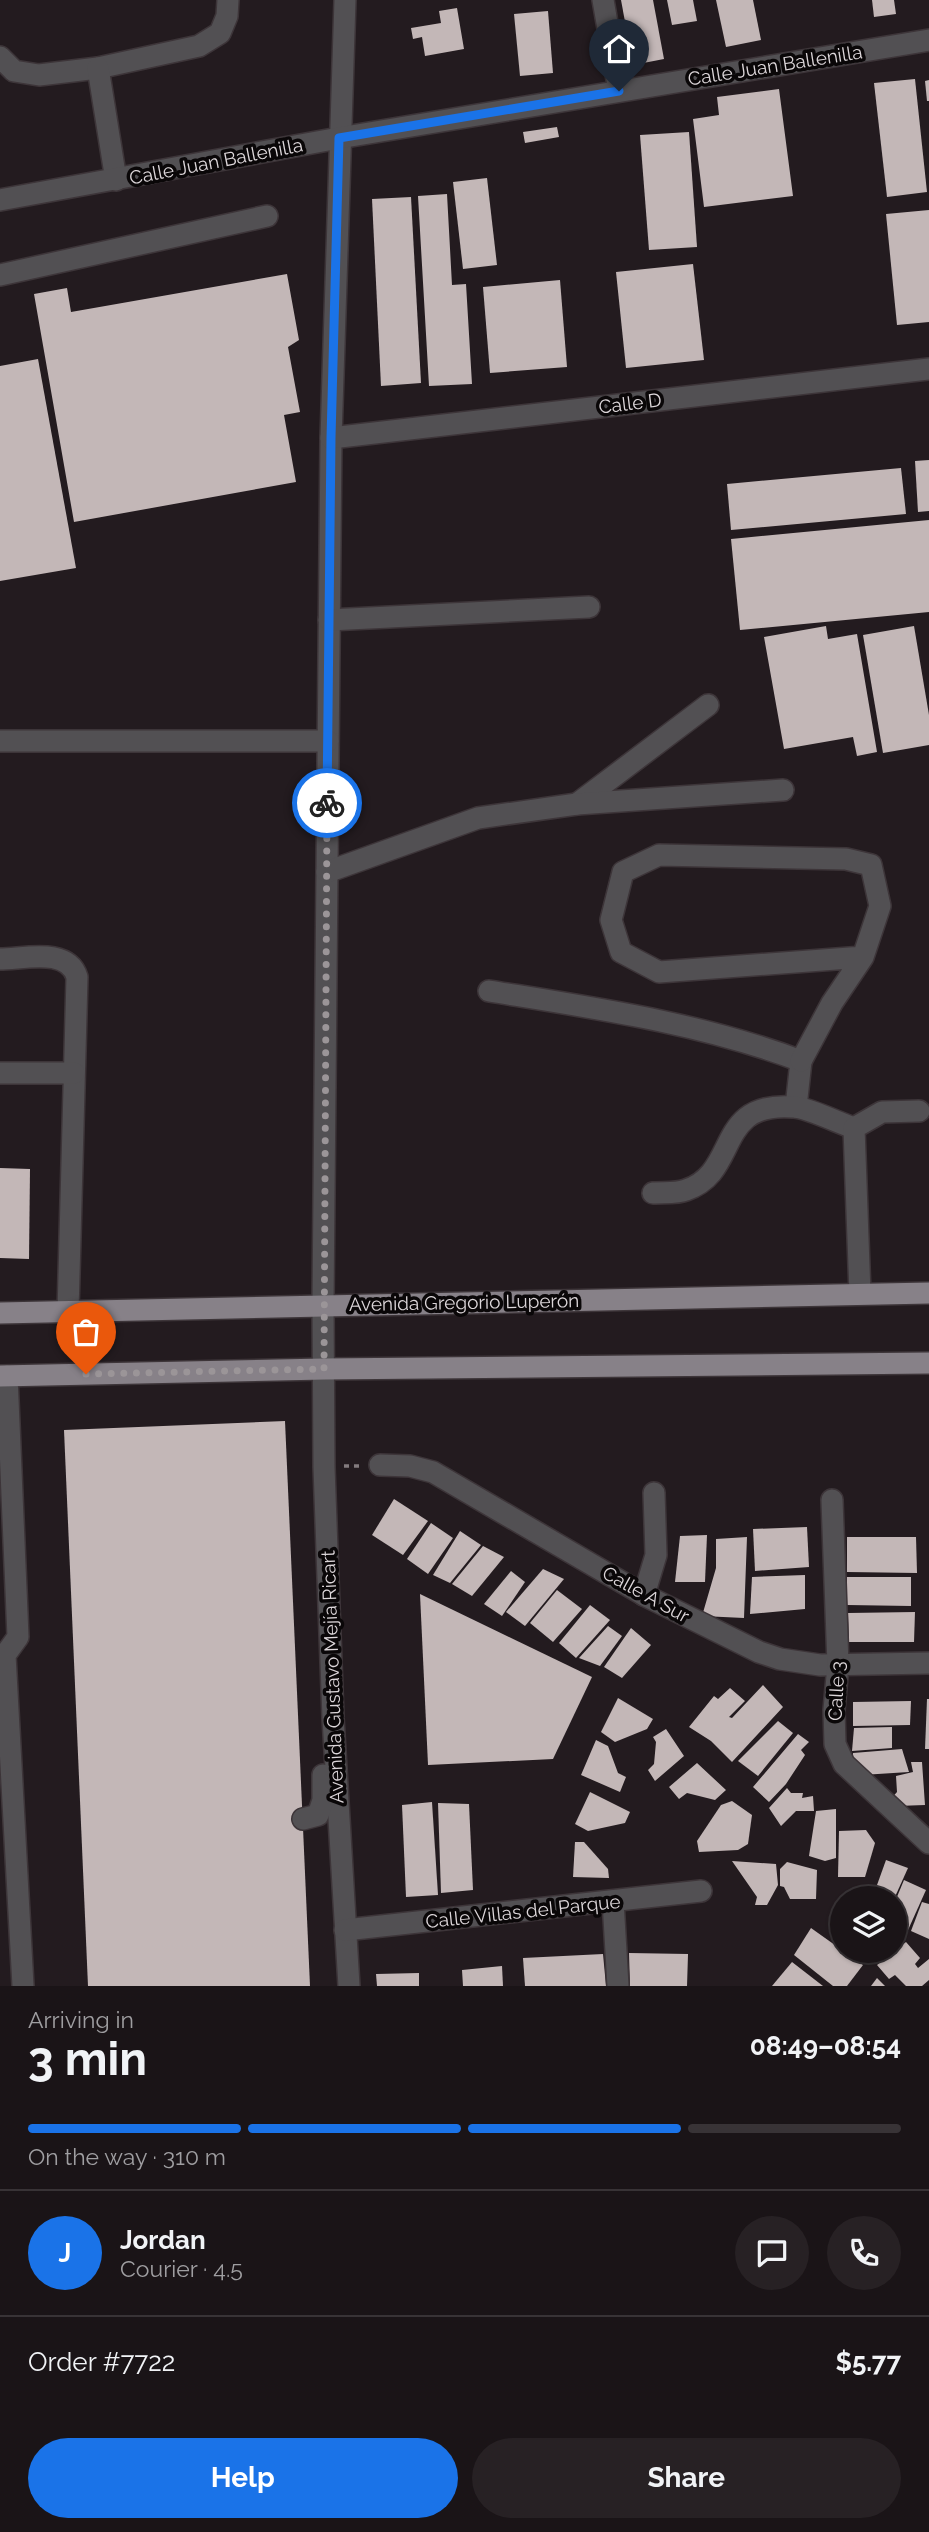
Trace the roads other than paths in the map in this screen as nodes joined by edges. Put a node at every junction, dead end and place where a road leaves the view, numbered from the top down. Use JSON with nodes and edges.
{"nodes":[{"id":1,"x":228,"y":0,"type":"edge"},
{"id":2,"x":345,"y":0,"type":"edge"},
{"id":3,"x":603,"y":0,"type":"edge"},
{"id":4,"x":929,"y":40,"type":"edge"},
{"id":5,"x":0,"y":57,"type":"edge"},
{"id":6,"x":98,"y":68,"type":"junction"},
{"id":7,"x":619,"y":91,"type":"junction"},
{"id":8,"x":339,"y":138,"type":"junction"},
{"id":9,"x":116,"y":180,"type":"junction"},
{"id":10,"x":0,"y":200,"type":"edge"},
{"id":11,"x":267,"y":216,"type":"dead end"},
{"id":12,"x":0,"y":275,"type":"edge"},
{"id":13,"x":929,"y":369,"type":"edge"},
{"id":14,"x":331,"y":438,"type":"junction"},
{"id":15,"x":589,"y":607,"type":"dead end"},
{"id":16,"x":329,"y":620,"type":"junction"},
{"id":17,"x":708,"y":705,"type":"dead end"},
{"id":18,"x":0,"y":741,"type":"edge"},
{"id":19,"x":328,"y":741,"type":"junction"},
{"id":20,"x":783,"y":790,"type":"dead end"},
{"id":21,"x":577,"y":804,"type":"junction"},
{"id":22,"x":327,"y":872,"type":"junction"},
{"id":23,"x":863,"y":957,"type":"junction"},
{"id":24,"x":0,"y":959,"type":"edge"},
{"id":25,"x":489,"y":991,"type":"dead end"},
{"id":26,"x":801,"y":1061,"type":"junction"},
{"id":27,"x":0,"y":1073,"type":"edge"},
{"id":28,"x":74,"y":1073,"type":"junction"},
{"id":29,"x":796,"y":1107,"type":"junction"},
{"id":30,"x":919,"y":1111,"type":"dead end"},
{"id":31,"x":855,"y":1128,"type":"junction"},
{"id":32,"x":653,"y":1193,"type":"dead end"},
{"id":33,"x":929,"y":1293,"type":"edge"},
{"id":34,"x":860,"y":1294,"type":"junction"},
{"id":35,"x":323,"y":1304,"type":"junction"},
{"id":36,"x":68,"y":1312,"type":"junction"},
{"id":37,"x":0,"y":1313,"type":"edge"},
{"id":38,"x":929,"y":1363,"type":"edge"},
{"id":39,"x":324,"y":1369,"type":"junction"},
{"id":40,"x":4,"y":1376,"type":"edge"},
{"id":41,"x":380,"y":1465,"type":"road end"},
{"id":42,"x":654,"y":1493,"type":"dead end"},
{"id":43,"x":832,"y":1500,"type":"dead end"},
{"id":44,"x":644,"y":1595,"type":"junction"},
{"id":45,"x":8,"y":1609,"type":"edge"},
{"id":46,"x":929,"y":1663,"type":"edge"},
{"id":47,"x":838,"y":1665,"type":"junction"},
{"id":48,"x":333,"y":1718,"type":"junction"},
{"id":49,"x":337,"y":1792,"type":"junction"},
{"id":50,"x":309,"y":1824,"type":"junction"},
{"id":51,"x":929,"y":1843,"type":"edge"},
{"id":52,"x":340,"y":1860,"type":"junction"},
{"id":53,"x":701,"y":1891,"type":"dead end"},
{"id":54,"x":613,"y":1901,"type":"junction"},
{"id":55,"x":345,"y":1930,"type":"junction"},
{"id":56,"x":23,"y":1986,"type":"edge"},
{"id":57,"x":349,"y":1986,"type":"edge"},
{"id":58,"x":618,"y":1986,"type":"edge"}],
"edges":[{"from":1,"to":6,"type":"street"},
{"from":2,"to":8,"type":"street","name":"Avenida Gustavo Mejía Ricart"},
{"from":3,"to":7,"type":"street"},
{"from":4,"to":7,"type":"street","name":"Calle Juan Ballenilla"},
{"from":5,"to":6,"type":"street"},
{"from":6,"to":9,"type":"street"},
{"from":7,"to":8,"type":"street","name":"Calle Juan Ballenilla"},
{"from":8,"to":9,"type":"street","name":"Calle Juan Ballenilla"},
{"from":8,"to":14,"type":"street","name":"Avenida Gustavo Mejía Ricart"},
{"from":9,"to":10,"type":"street","name":"Calle Juan Ballenilla"},
{"from":11,"to":12,"type":"street"},
{"from":13,"to":14,"type":"street","name":"Calle D"},
{"from":14,"to":16,"type":"street","name":"Avenida Gustavo Mejía Ricart"},
{"from":15,"to":16,"type":"street"},
{"from":16,"to":19,"type":"street","name":"Avenida Gustavo Mejía Ricart"},
{"from":17,"to":21,"type":"street"},
{"from":18,"to":19,"type":"street"},
{"from":19,"to":22,"type":"street","name":"Avenida Gustavo Mejía Ricart"},
{"from":20,"to":21,"type":"street"},
{"from":21,"to":22,"type":"street"},
{"from":22,"to":35,"type":"street","name":"Avenida Gustavo Mejía Ricart"},
{"from":23,"to":23,"type":"street"},
{"from":23,"to":26,"type":"street"},
{"from":24,"to":28,"type":"street"},
{"from":25,"to":26,"type":"street"},
{"from":26,"to":29,"type":"street"},
{"from":27,"to":28,"type":"street"},
{"from":28,"to":36,"type":"street"},
{"from":29,"to":31,"type":"street"},
{"from":29,"to":32,"type":"street"},
{"from":30,"to":31,"type":"street"},
{"from":31,"to":34,"type":"street"},
{"from":33,"to":34,"type":"main road","name":"Avenida Gregorio Luperón"},
{"from":34,"to":35,"type":"main road","name":"Avenida Gregorio Luperón"},
{"from":35,"to":36,"type":"main road","name":"Avenida Gregorio Luperón"},
{"from":35,"to":39,"type":"street","name":"Avenida Gustavo Mejía Ricart"},
{"from":36,"to":37,"type":"main road","name":"Avenida Gregorio Luperón"},
{"from":38,"to":39,"type":"main road"},
{"from":39,"to":40,"type":"main road"},
{"from":39,"to":48,"type":"street","name":"Avenida Gustavo Mejía Ricart"},
{"from":40,"to":45,"type":"street"},
{"from":41,"to":44,"type":"street","name":"Calle A Sur"},
{"from":42,"to":44,"type":"street"},
{"from":43,"to":47,"type":"street","name":"Calle 3"},
{"from":44,"to":47,"type":"street","name":"Calle A Sur"},
{"from":45,"to":56,"type":"street"},
{"from":46,"to":47,"type":"street","name":"Calle A Sur"},
{"from":47,"to":51,"type":"street","name":"Calle 3"},
{"from":48,"to":49,"type":"street","name":"Avenida Gustavo Mejía Ricart"},
{"from":48,"to":50,"type":"street"},
{"from":49,"to":50,"type":"street"},
{"from":49,"to":52,"type":"street","name":"Avenida Gustavo Mejía Ricart"},
{"from":50,"to":52,"type":"street"},
{"from":52,"to":55,"type":"street","name":"Avenida Gustavo Mejía Ricart"},
{"from":53,"to":54,"type":"street","name":"Calle Villas del Parque"},
{"from":54,"to":55,"type":"street","name":"Calle Villas del Parque"},
{"from":54,"to":58,"type":"street"},
{"from":55,"to":57,"type":"street","name":"Avenida Gustavo Mejía Ricart"}]}
